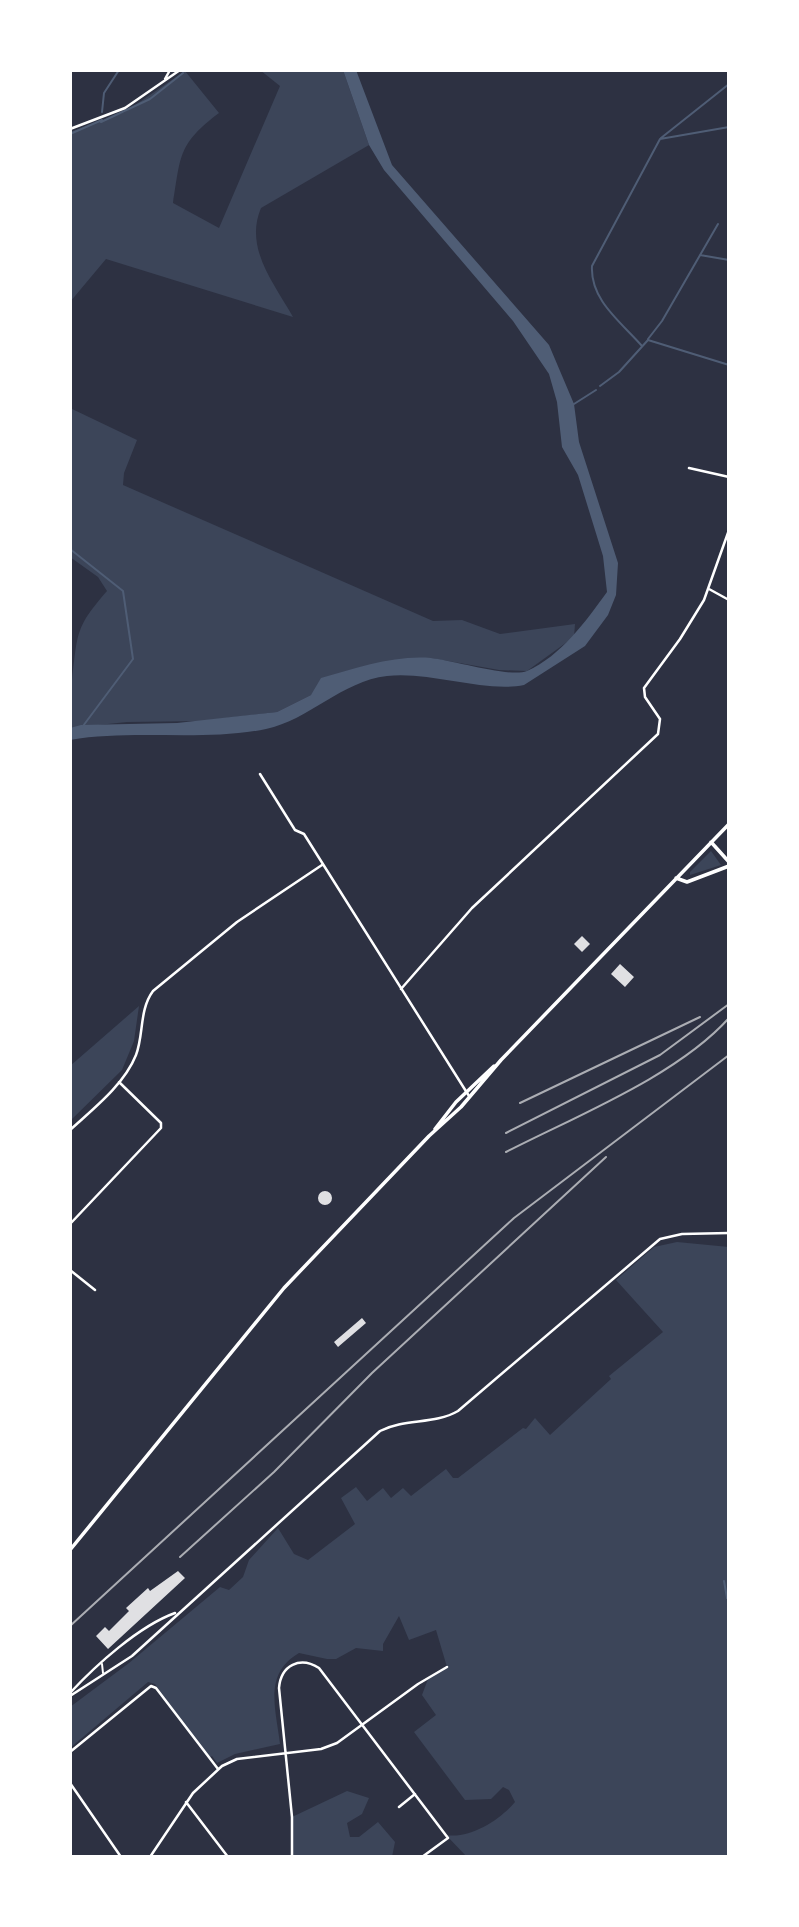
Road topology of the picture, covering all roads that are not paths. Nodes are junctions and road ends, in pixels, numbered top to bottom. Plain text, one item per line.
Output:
1 (170, 70) edge
2 (180, 70) edge
3 (166, 79) junction
4 (70, 129) edge
5 (689, 468) dead end
6 (729, 477) edge
7 (729, 530) edge
8 (709, 589) junction
9 (729, 600) edge
10 (260, 774) dead end
11 (729, 824) edge
12 (711, 842) junction
13 (729, 864) edge
14 (323, 865) junction
15 (676, 878) junction
16 (401, 989) junction
17 (499, 1063) junction
18 (119, 1082) junction
19 (468, 1090) junction
20 (468, 1100) junction
21 (70, 1130) edge
22 (429, 1136) junction
23 (70, 1224) edge
24 (729, 1233) edge
25 (70, 1270) edge
26 (95, 1290) dead end
27 (70, 1550) edge
28 (178, 1612) junction
29 (97, 1664) junction
30 (447, 1667) dead end
31 (103, 1673) junction
32 (70, 1694) edge
33 (363, 1725) junction
34 (70, 1752) edge
35 (286, 1755) junction
36 (218, 1769) junction
37 (70, 1783) edge
38 (415, 1794) junction
39 (186, 1802) junction
40 (399, 1807) dead end
41 (121, 1857) edge
42 (150, 1857) edge
43 (228, 1857) edge
44 (292, 1857) edge
45 (422, 1857) edge

1 - 3 street
2 - 3 street
3 - 4 street
5 - 6 street
7 - 8 street
8 - 9 street
8 - 16 street
10 - 14 street
11 - 12 street
12 - 13 street
12 - 15 street
13 - 15 street
14 - 16 street
14 - 18 street
15 - 17 street
16 - 19 street
17 - 19 street
17 - 20 street
18 - 21 street
18 - 23 street
19 - 20 street
19 - 22 street
20 - 22 street
22 - 27 street
24 - 28 street
25 - 26 street
28 - 29 street
28 - 31 street
29 - 31 lane
29 - 32 street
30 - 33 street
31 - 32 street
33 - 35 street
33 - 35 street
33 - 38 street
34 - 36 street
35 - 36 street
35 - 44 street
36 - 39 street
37 - 41 street
38 - 40 street
38 - 45 street
39 - 42 street
39 - 43 street

